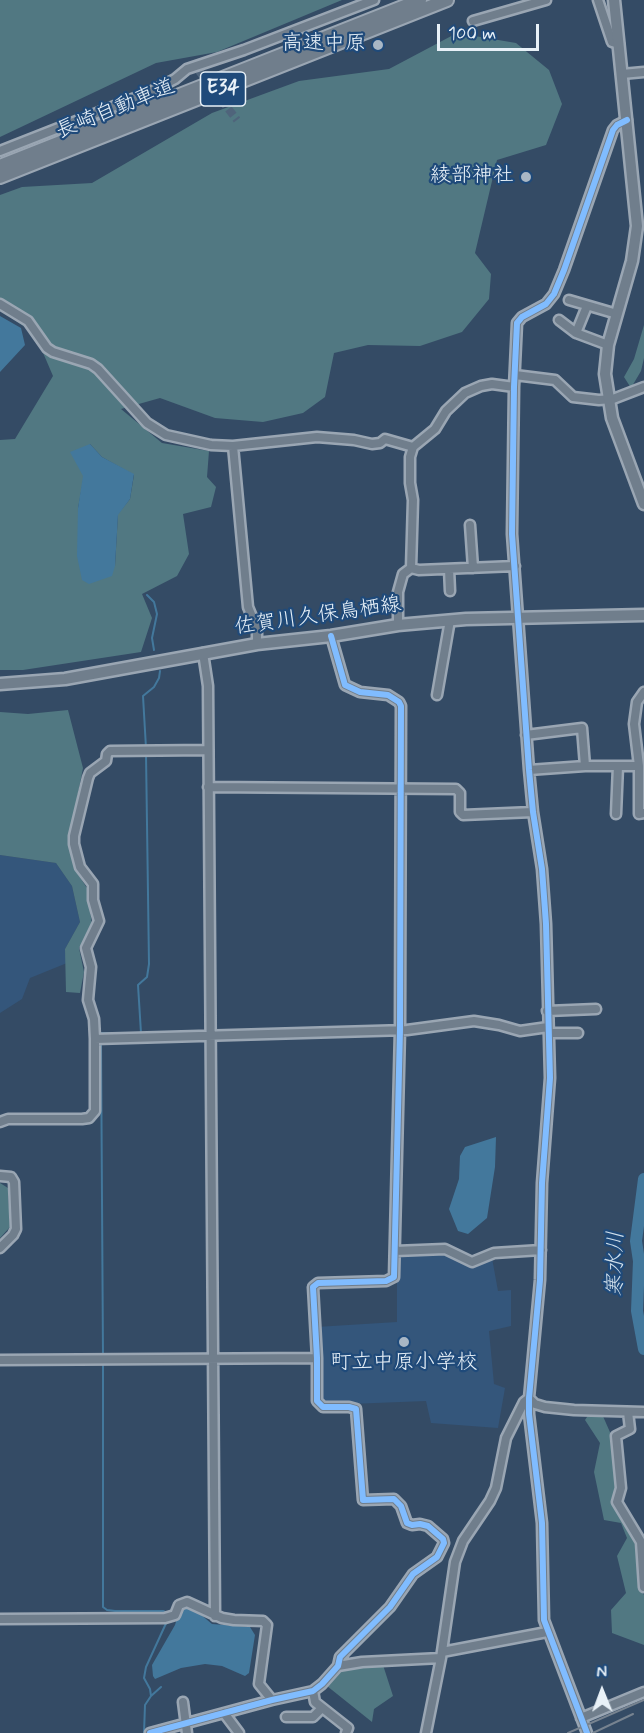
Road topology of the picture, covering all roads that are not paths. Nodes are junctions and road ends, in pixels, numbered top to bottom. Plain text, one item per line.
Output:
1 (374, 0) edge
2 (420, 0) edge
3 (447, 0) edge
4 (546, 0) edge
5 (598, 0) edge
6 (614, 0) edge
7 (473, 21) dead end
8 (619, 44) junction
9 (644, 72) edge
10 (622, 74) junction
11 (627, 120) junction
12 (0, 151) edge
13 (0, 166) edge
14 (0, 177) edge
15 (569, 300) dead end
16 (0, 304) edge
17 (587, 306) junction
18 (617, 314) junction
19 (559, 320) dead end
20 (576, 333) junction
21 (608, 345) junction
22 (515, 375) junction
23 (514, 387) junction
24 (644, 387) edge
25 (608, 400) junction
26 (233, 446) junction
27 (413, 447) junction
28 (644, 504) edge
29 (470, 525) dead end
30 (515, 566) junction
31 (411, 568) junction
32 (449, 568) junction
33 (473, 568) junction
34 (450, 591) dead end
35 (644, 615) edge
36 (519, 618) junction
37 (450, 620) junction
38 (398, 625) junction
39 (331, 636) junction
40 (257, 644) junction
41 (203, 654) junction
42 (0, 684) edge
43 (644, 692) edge
44 (437, 695) dead end
45 (526, 735) junction
46 (208, 750) junction
47 (585, 766) junction
48 (618, 766) junction
49 (639, 766) junction
50 (529, 770) junction
51 (208, 788) junction
52 (401, 789) junction
53 (533, 812) junction
54 (644, 813) edge
55 (616, 814) dead end
56 (596, 1009) dead end
57 (547, 1011) junction
58 (400, 1030) junction
59 (548, 1030) junction
60 (578, 1033) dead end
61 (210, 1037) junction
62 (100, 1039) junction
63 (0, 1122) edge
64 (0, 1176) edge
65 (0, 1248) edge
66 (541, 1250) junction
67 (395, 1251) junction
68 (316, 1358) junction
69 (0, 1360) edge
70 (214, 1360) junction
71 (528, 1398) junction
72 (628, 1412) junction
73 (644, 1412) edge
74 (644, 1587) edge
75 (215, 1616) junction
76 (0, 1619) edge
77 (547, 1632) junction
78 (441, 1655) junction
79 (338, 1666) junction
80 (313, 1691) junction
81 (644, 1692) edge
82 (272, 1700) junction
83 (183, 1702) dead end
84 (322, 1708) junction
85 (224, 1713) junction
86 (286, 1718) dead end
87 (580, 1718) junction
88 (186, 1728) edge
89 (150, 1733) edge
90 (239, 1733) edge
91 (346, 1733) edge
92 (426, 1733) edge
93 (587, 1733) edge

1 - 12 street
2 - 13 highway, 長崎自動車道 / E34
3 - 14 highway, 長崎自動車道 / E34
4 - 7 street
5 - 8 street
6 - 8 main road
8 - 10 main road
9 - 10 street
10 - 11 main road
11 - 18 main road
11 - 22 street
15 - 17 street
16 - 26 street
17 - 18 street
17 - 20 street
18 - 21 main road
19 - 20 street
20 - 21 street
21 - 25 main road
22 - 23 street
22 - 25 street
23 - 27 street
23 - 30 street
24 - 25 street
25 - 28 main road
26 - 27 street
26 - 40 street
27 - 31 street
29 - 33 street
30 - 33 street
30 - 36 street
31 - 32 street
31 - 38 street
32 - 33 street
32 - 34 street
35 - 36 main road, 佐賀川久保鳥栖線
36 - 37 main road, 佐賀川久保鳥栖線
36 - 45 street
37 - 38 main road, 佐賀川久保鳥栖線
37 - 44 street
38 - 39 main road, 佐賀川久保鳥栖線
39 - 40 main road, 佐賀川久保鳥栖線
39 - 52 street
40 - 41 main road, 佐賀川久保鳥栖線
41 - 42 main road, 佐賀川久保鳥栖線
41 - 46 street
43 - 49 street
45 - 47 street
45 - 50 street
46 - 51 street
46 - 62 street
47 - 48 street
47 - 50 street
48 - 49 street
48 - 55 street
49 - 54 street
50 - 53 street
51 - 52 street
51 - 61 street
52 - 53 street
52 - 58 street
53 - 57 street
56 - 57 street
57 - 59 street
58 - 59 street
58 - 61 street
58 - 67 street
59 - 60 street
59 - 66 street
61 - 62 street
61 - 70 street
62 - 63 street
64 - 65 street
66 - 67 street
66 - 71 street
67 - 68 street
68 - 70 street
68 - 79 street
69 - 70 street
70 - 75 street
71 - 72 street
71 - 77 street
71 - 78 street
72 - 73 street
72 - 74 street
75 - 76 street
75 - 82 street
77 - 78 street
77 - 87 street
78 - 79 street
78 - 92 street
79 - 80 street
80 - 82 street
80 - 84 street
81 - 87 street
82 - 85 street
83 - 88 street
84 - 86 street
84 - 91 street
85 - 88 street
85 - 90 street
87 - 93 street
88 - 89 street

